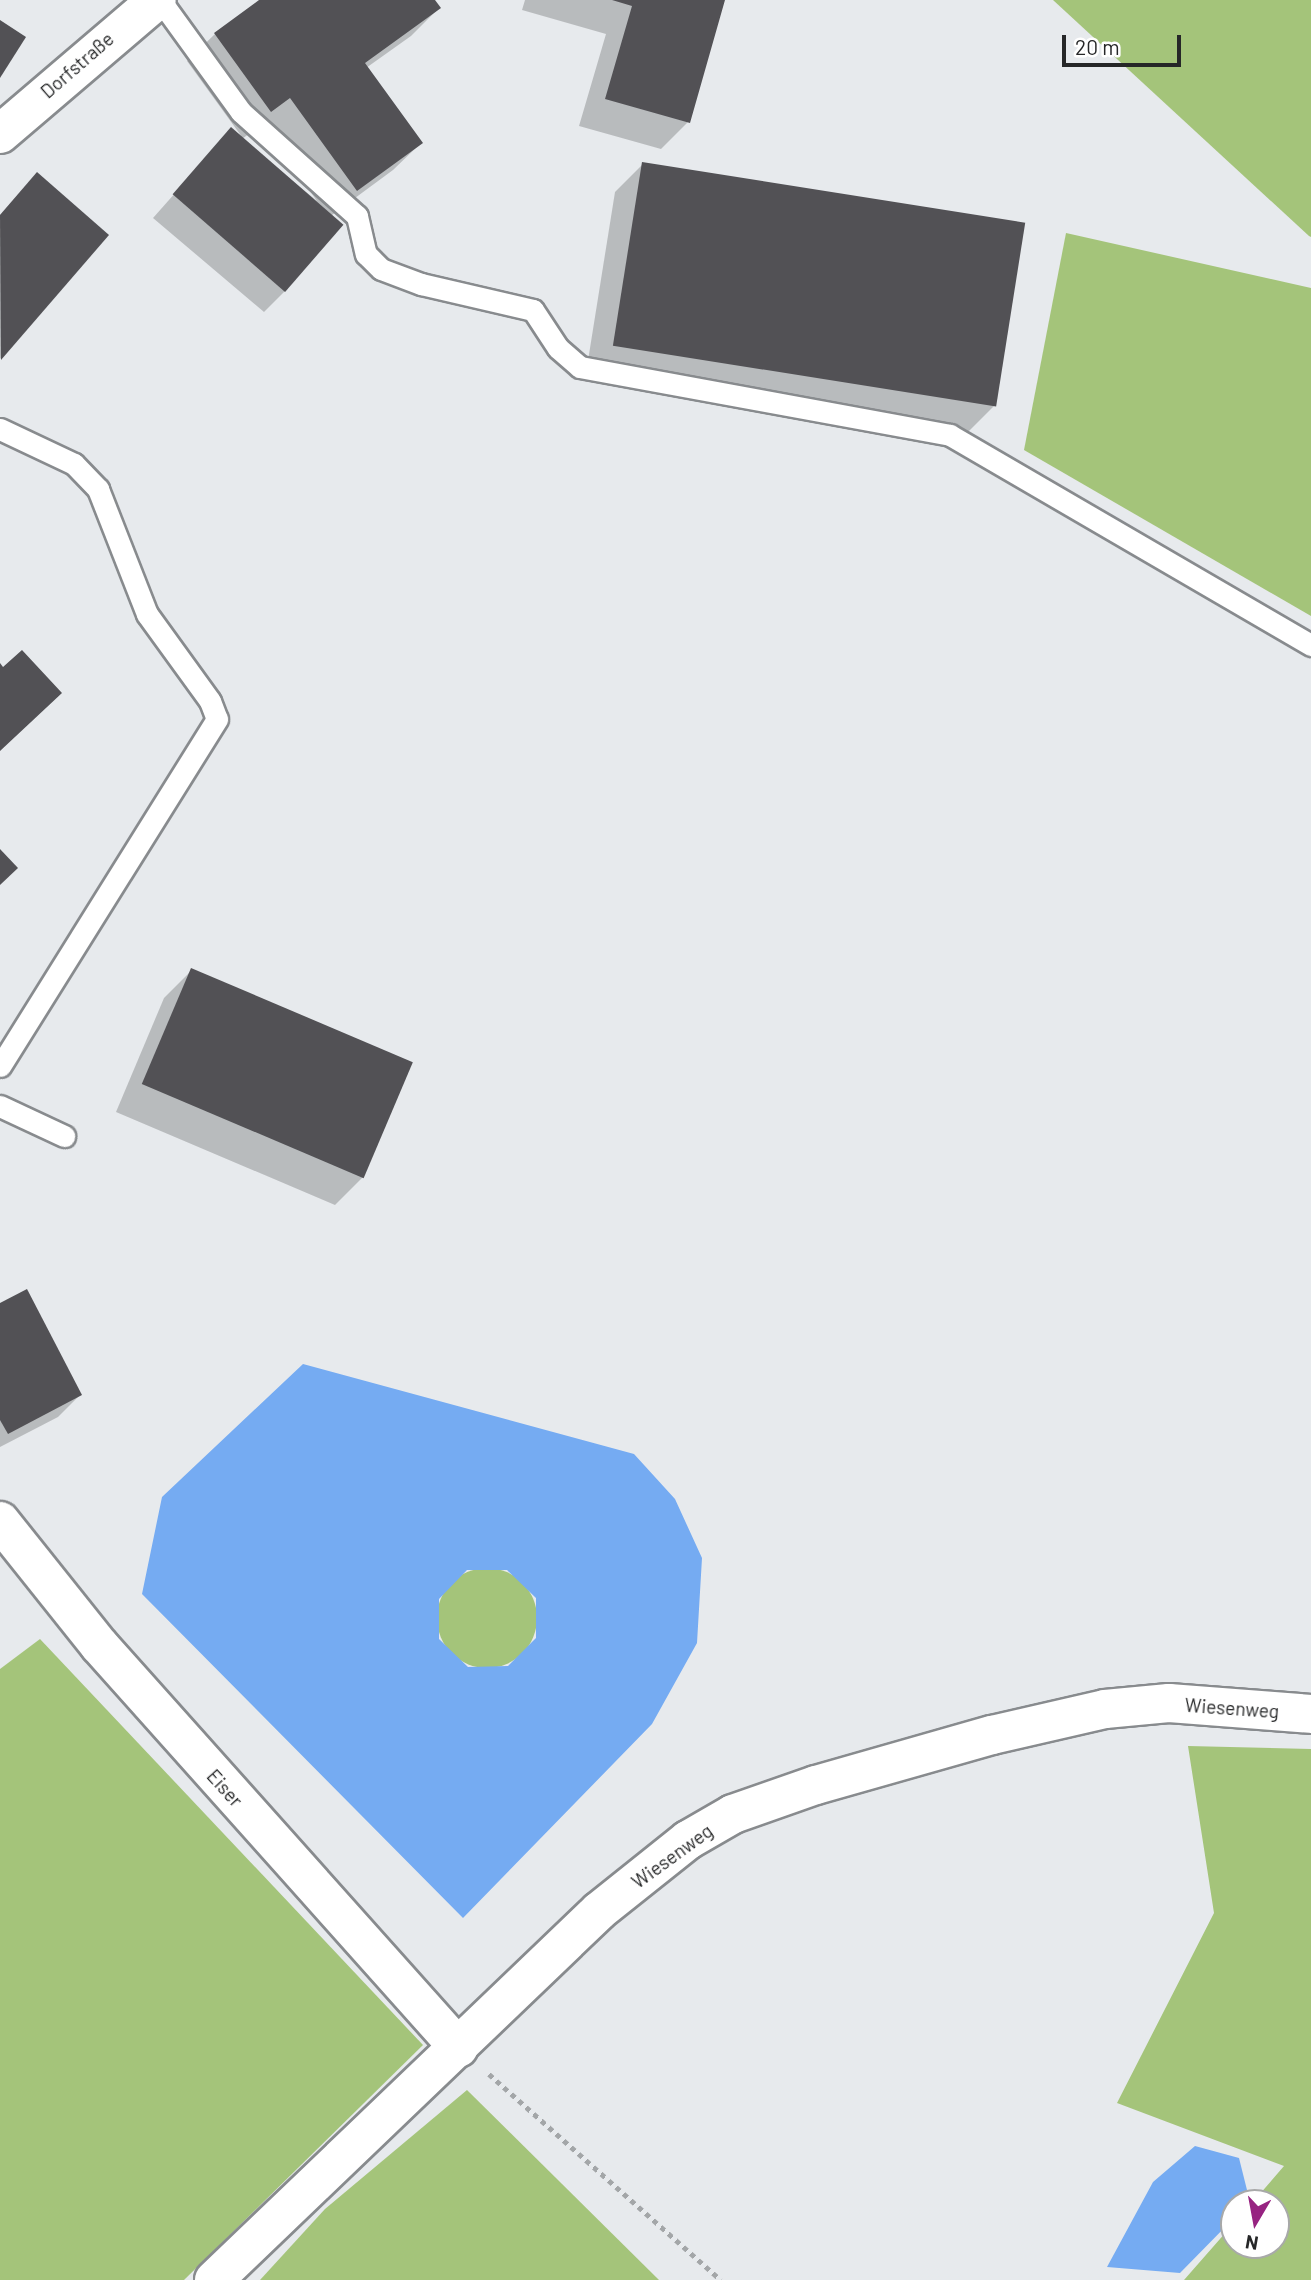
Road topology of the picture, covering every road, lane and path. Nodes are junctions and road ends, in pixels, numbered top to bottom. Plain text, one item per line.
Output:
1 (159, 0) edge
2 (0, 134) edge
3 (0, 429) edge
4 (1311, 645) edge
5 (0, 1066) edge
6 (0, 1106) edge
7 (64, 1136) dead end
8 (0, 1521) edge
9 (1311, 1714) edge
10 (459, 2048) junction
11 (214, 2280) edge
12 (721, 2280) edge

1 - 2 street, Dorfstraße
1 - 4 lane
3 - 5 lane
6 - 7 lane
8 - 10 street, Eiser
9 - 10 street, Wiesenweg
10 - 11 street, Wiesenweg
10 - 12 path

